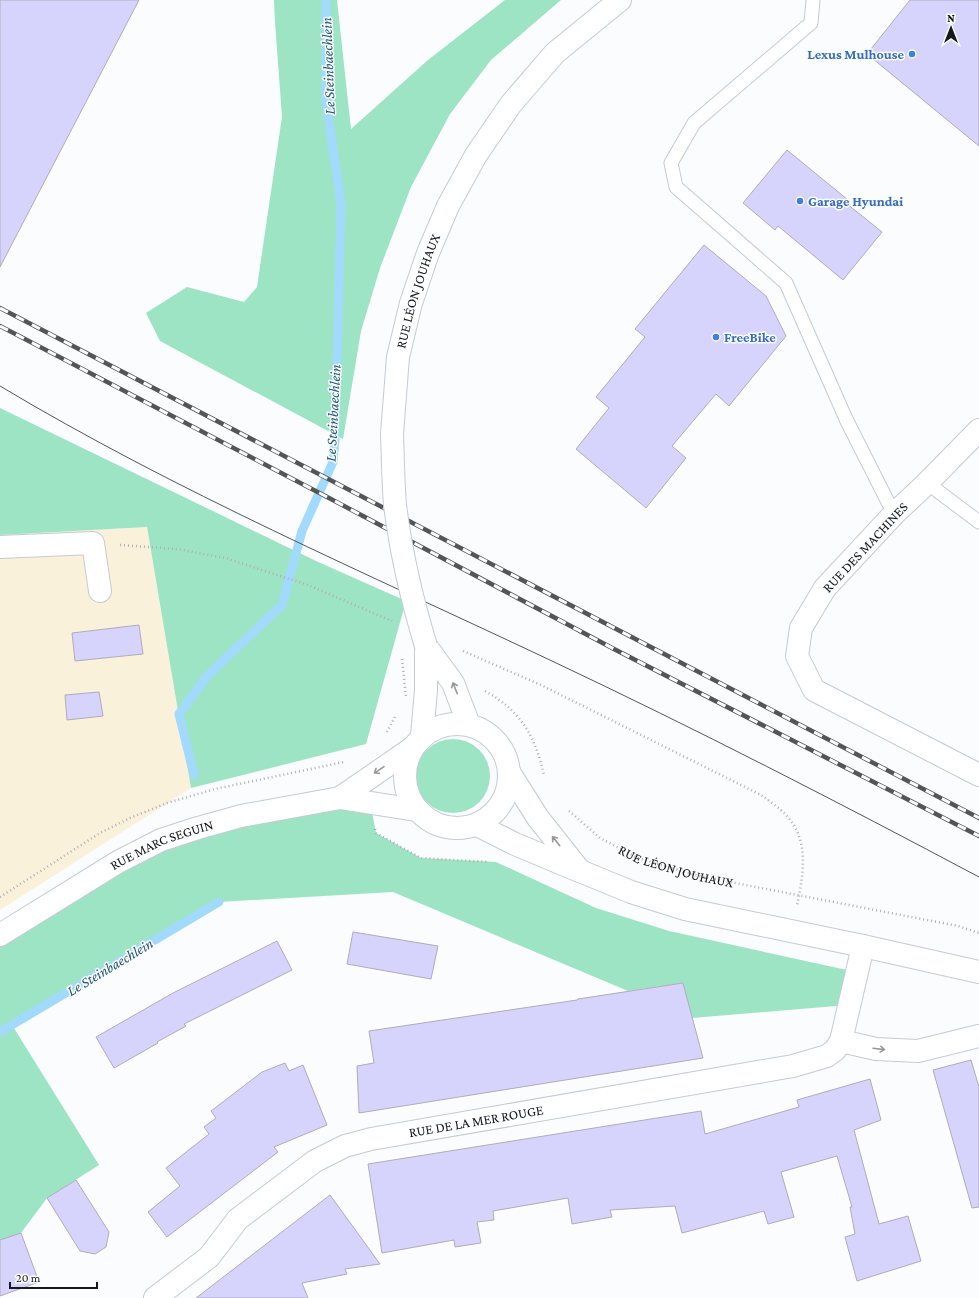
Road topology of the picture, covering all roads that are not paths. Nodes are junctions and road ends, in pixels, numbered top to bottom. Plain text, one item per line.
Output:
1 (620, 0) edge
2 (813, 0) edge
3 (979, 430) edge
4 (927, 483) junction
5 (894, 514) junction
6 (979, 522) edge
7 (0, 547) edge
8 (100, 591) dead end
9 (426, 646) junction
10 (469, 725) junction
11 (417, 742) junction
12 (509, 772) junction
13 (979, 775) edge
14 (340, 798) junction
15 (416, 810) junction
16 (477, 825) junction
17 (580, 871) junction
18 (0, 935) edge
19 (862, 946) junction
20 (979, 972) edge
21 (979, 1036) edge
22 (841, 1041) junction
23 (155, 1298) edge

1 - 9 street, RUE LÉON JOUHAUX, bridge
2 - 5 lane
3 - 4 street, RUE DES MACHINES
4 - 5 street, RUE DES MACHINES
4 - 6 lane
5 - 13 street, RUE DES MACHINES
7 - 8 street
10 -> 9 street, RUE LÉON JOUHAUX
9 - 11 street, RUE LÉON JOUHAUX
10 - 11 street
10 - 12 street
11 -> 14 street, RUE MARC SEGUIN
11 - 15 street
12 - 16 street
17 -> 12 street
14 - 15 street, RUE MARC SEGUIN
14 - 18 street, RUE MARC SEGUIN
15 - 16 street
16 - 17 street
17 - 19 street
19 - 20 street
19 - 22 street, RUE DE LA MER ROUGE
22 -> 21 street
22 - 23 street, RUE DE LA MER ROUGE

